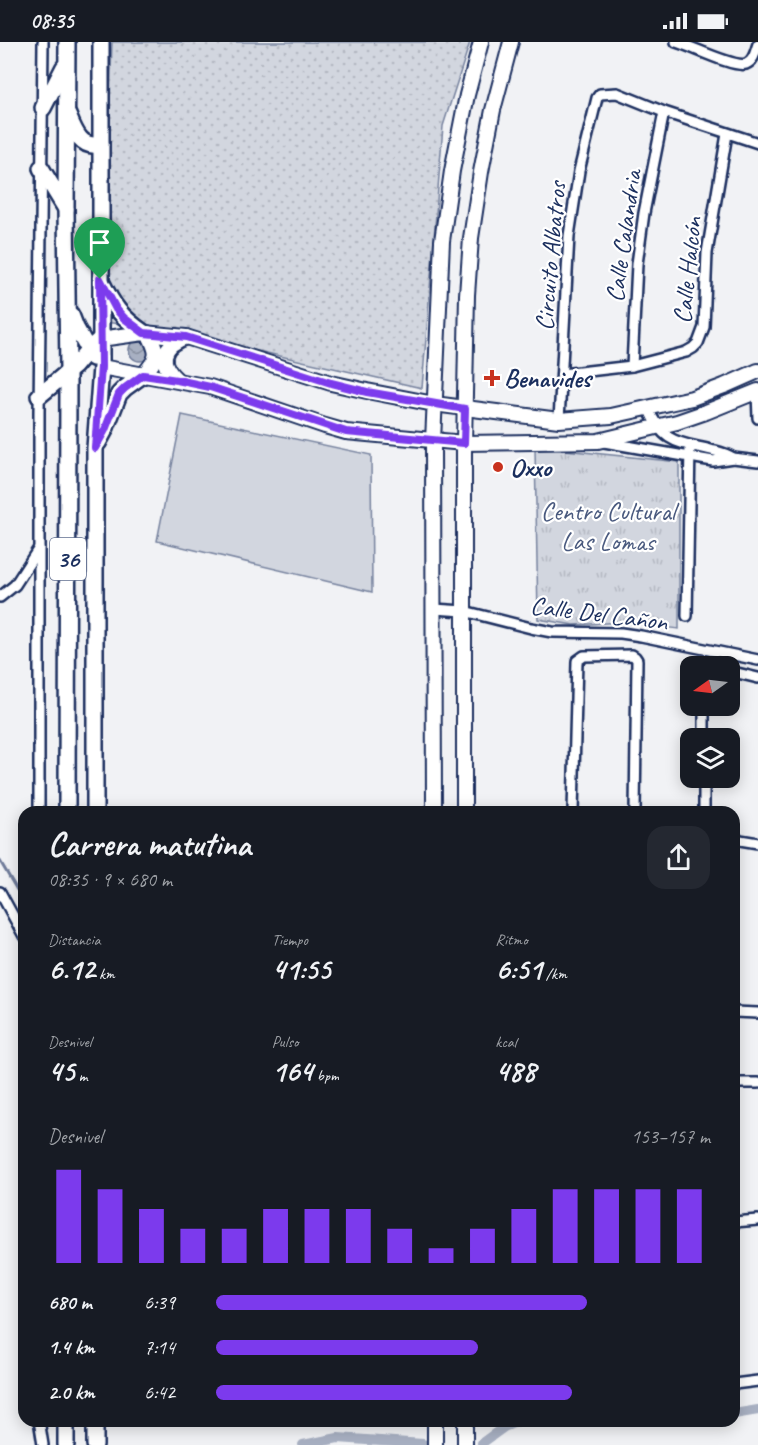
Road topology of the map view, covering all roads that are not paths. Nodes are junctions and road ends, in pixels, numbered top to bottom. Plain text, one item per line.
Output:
1 (43, 42) edge
2 (67, 42) edge
3 (101, 42) edge
4 (481, 42) edge
5 (511, 42) edge
6 (683, 43) edge
7 (758, 45) edge
8 (66, 64) junction
9 (43, 108) junction
10 (66, 110) junction
11 (664, 112) junction
12 (727, 134) junction
13 (758, 143) edge
14 (101, 144) junction
15 (41, 168) junction
16 (66, 209) junction
17 (100, 279) junction
18 (67, 307) junction
19 (146, 333) junction
20 (186, 337) junction
21 (100, 339) junction
22 (88, 350) junction
23 (632, 366) junction
24 (101, 367) junction
25 (758, 371) edge
26 (68, 372) junction
27 (562, 374) junction
28 (143, 375) junction
29 (177, 380) junction
30 (757, 391) edge
31 (39, 396) junction
32 (434, 404) junction
33 (648, 408) junction
34 (465, 409) junction
35 (758, 418) edge
36 (559, 420) junction
37 (658, 427) junction
38 (433, 441) junction
39 (598, 441) junction
40 (464, 443) junction
41 (690, 446) junction
42 (95, 448) junction
43 (689, 457) junction
44 (733, 458) junction
45 (758, 461) edge
46 (39, 548) junction
47 (0, 597) edge
48 (434, 609) junction
49 (464, 611) junction
50 (687, 616) dead end
51 (758, 660) edge
52 (740, 673) edge
53 (758, 678) edge
54 (704, 788) edge
55 (39, 806) edge
56 (67, 806) edge
57 (95, 806) edge
58 (434, 806) edge
59 (464, 806) edge
60 (573, 806) edge
61 (635, 806) edge
62 (704, 806) edge
63 (740, 840) edge
64 (758, 843) edge
65 (0, 892) edge
66 (18, 925) edge
67 (740, 1012) edge
68 (758, 1013) edge
69 (740, 1083) edge
70 (758, 1083) edge
71 (758, 1220) edge
72 (740, 1222) edge
73 (758, 1381) edge
74 (740, 1383) edge
75 (40, 1427) edge
76 (66, 1427) edge
77 (95, 1427) edge
78 (435, 1427) edge
79 (465, 1427) edge
80 (42, 1442) edge
81 (66, 1445) edge
82 (95, 1445) edge
83 (435, 1445) edge
84 (465, 1445) edge

1 - 9 street
2 - 8 main road, 36
3 - 14 main road, 36
4 - 32 main road
5 - 34 main road
6 - 7 street
8 - 9 main road
8 - 10 main road, 36
9 - 15 street
10 - 14 main road
10 - 16 main road, 36
11 - 12 street
11 - 23 street, Calle Calandria
11 - 27 street, Circuito Albatros
12 - 13 street
12 - 23 street, Calle Halcón
14 - 17 main road, 36
15 - 16 main road
15 - 31 street
16 - 18 main road, 36
17 - 19 main road
17 - 21 main road, 36
18 - 22 main road
18 - 26 main road, 36
19 - 20 main road
19 - 21 main road
19 - 28 main road
20 - 29 main road
20 - 32 main road
21 - 22 main road
21 - 24 main road, 36
22 - 24 main road
22 - 26 main road
23 - 27 street, Calle Halcón
24 - 28 main road
24 - 42 main road, 36
25 - 33 main road
26 - 31 main road
26 - 56 main road, 36
27 - 36 street, Circuito Albatros
28 - 29 main road
28 - 42 main road
29 - 38 main road
30 - 35 street
30 - 37 main road
31 - 46 street
32 - 34 main road
32 - 38 main road
33 - 36 main road
33 - 37 street
34 - 36 main road
34 - 40 main road
37 - 39 main road
37 - 41 street
38 - 40 main road
38 - 48 main road
39 - 40 main road
39 - 43 street
40 - 49 main road
41 - 43 street
41 - 44 street
42 - 57 main road, 36
43 - 44 street
43 - 50 street
44 - 45 street
46 - 47 street
46 - 55 street
48 - 49 street, Calle Del Cañon
48 - 58 main road
49 - 51 street, Calle Del Cañon
49 - 59 main road
52 - 53 street
54 - 62 street
60 - 61 street
63 - 64 street
65 - 66 street
67 - 68 street
69 - 70 street
71 - 72 street
73 - 74 street
75 - 80 street
76 - 81 main road
77 - 82 main road
78 - 83 main road
79 - 84 main road

